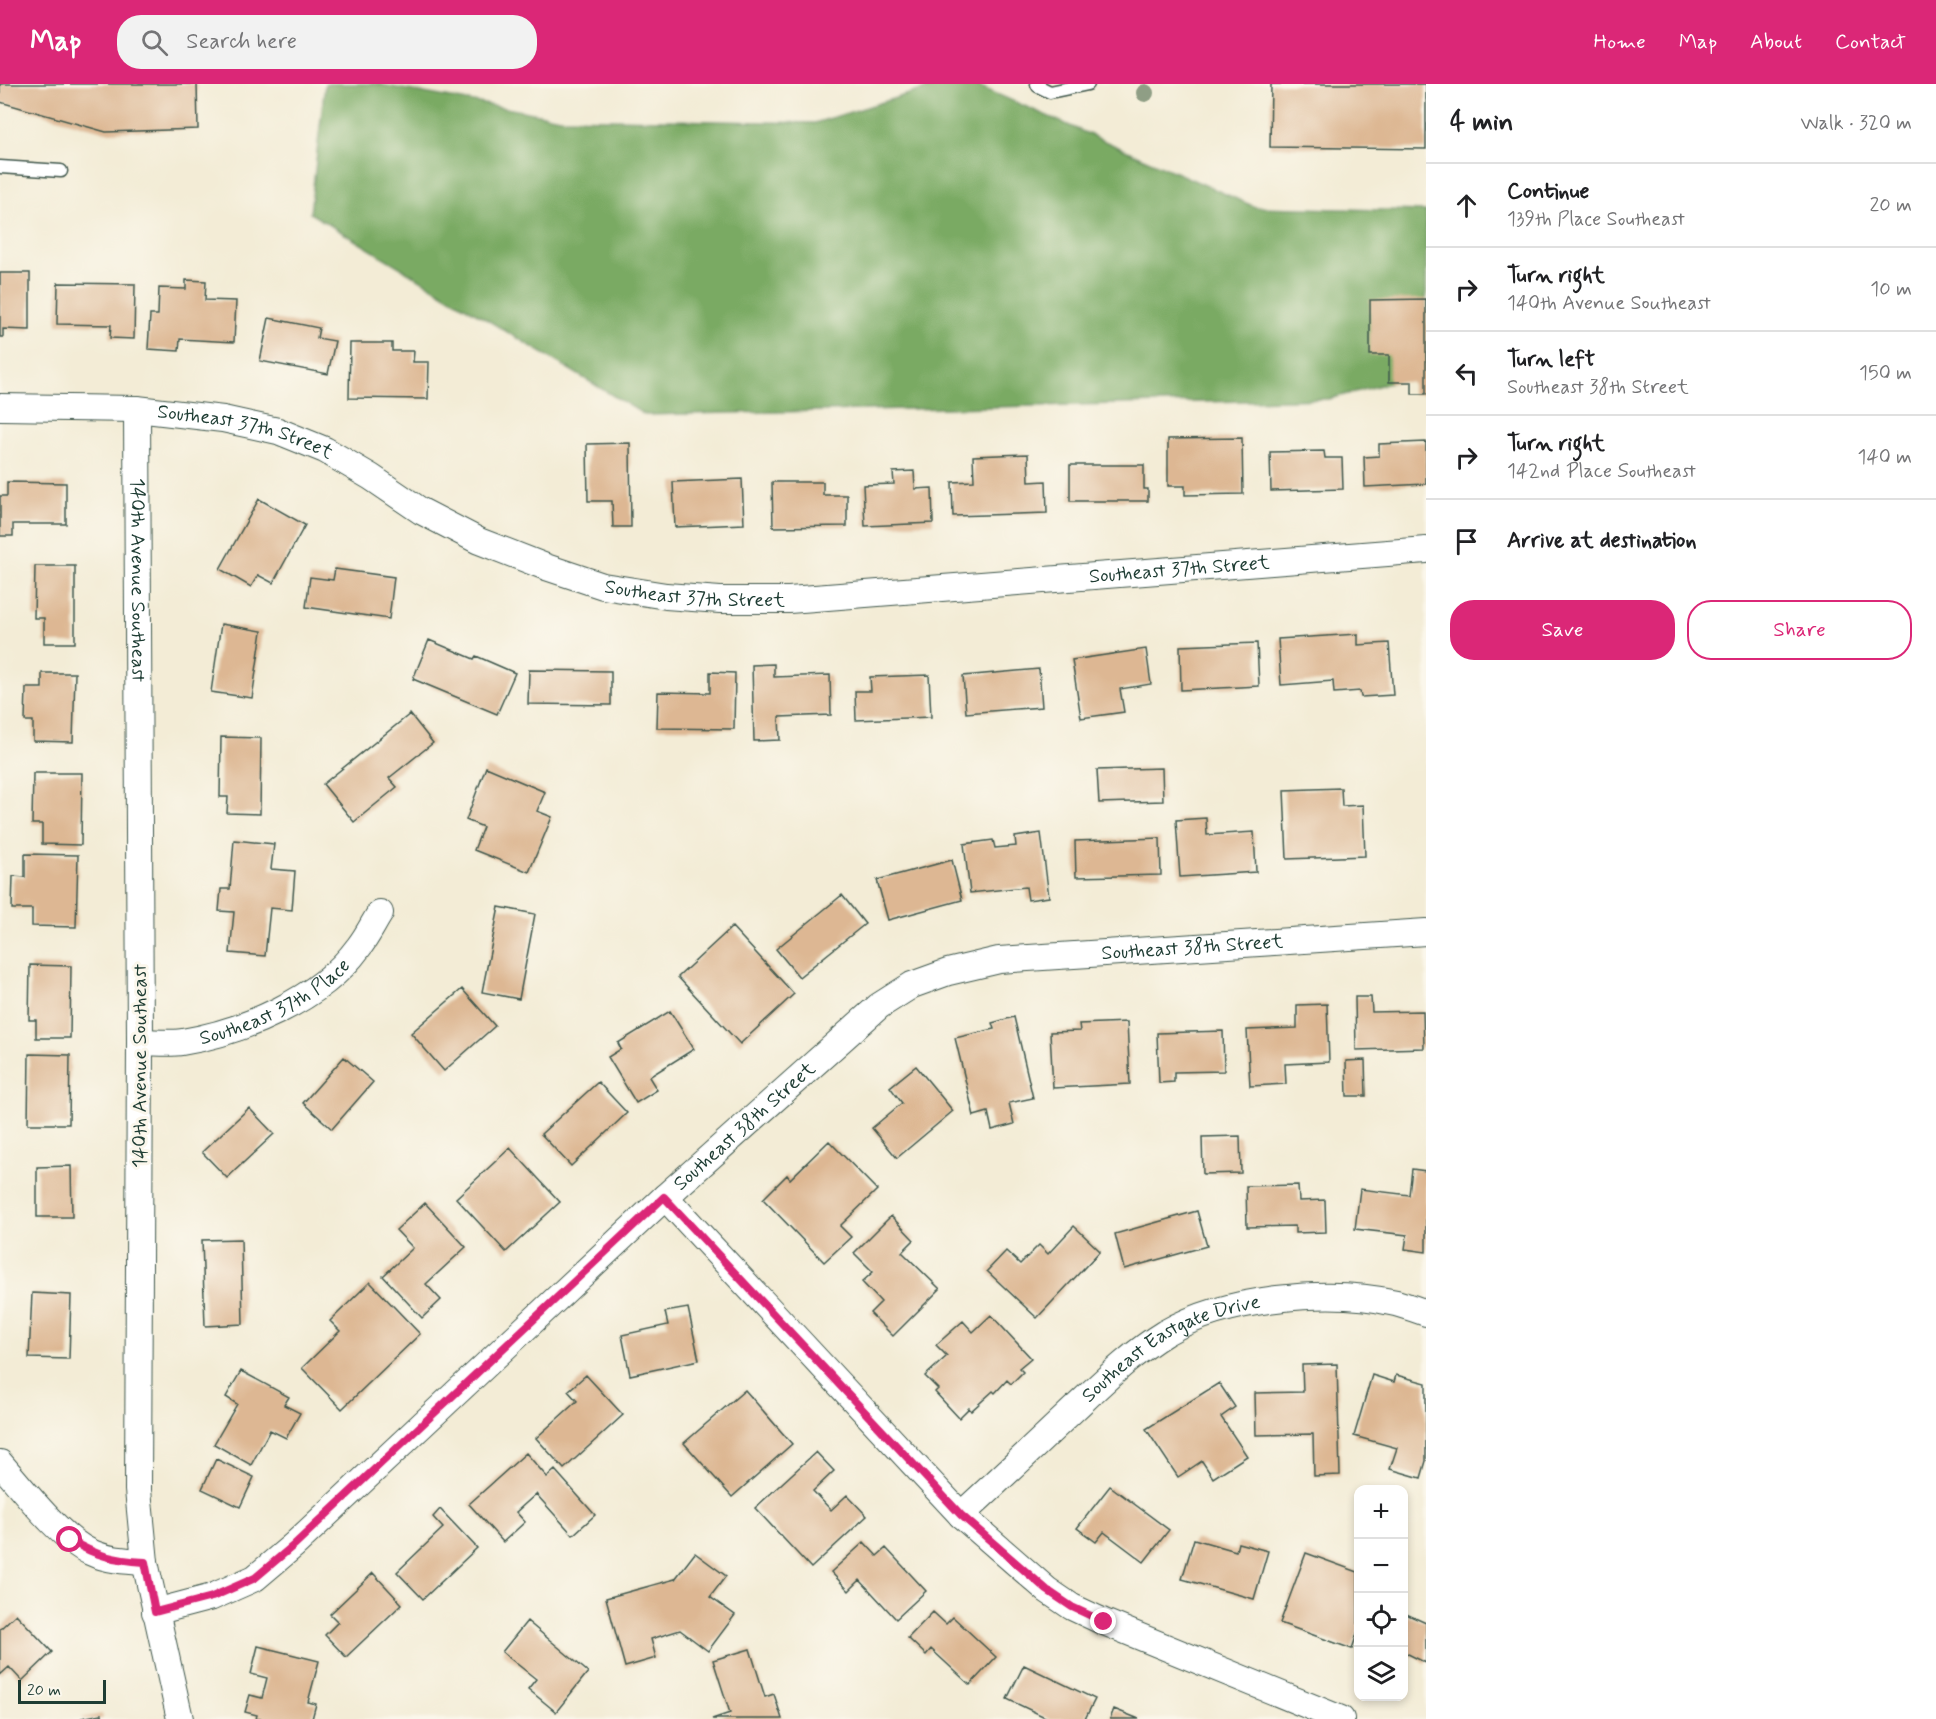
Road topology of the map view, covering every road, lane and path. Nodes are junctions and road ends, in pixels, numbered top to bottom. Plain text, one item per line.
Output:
1 (1038, 84) edge
2 (1088, 84) edge
3 (0, 167) edge
4 (61, 171) dead end
5 (0, 407) edge
6 (137, 409) junction
7 (1426, 550) edge
8 (380, 913) dead end
9 (1426, 932) edge
10 (140, 1042) junction
11 (664, 1197) junction
12 (1426, 1312) edge
13 (0, 1463) edge
14 (961, 1515) junction
15 (145, 1562) junction
16 (155, 1612) junction
17 (180, 1719) edge
18 (1341, 1719) edge

1 - 2 lane
3 - 4 lane
5 - 6 street, Southeast 37th Street
6 - 7 street, Southeast 37th Street
6 - 10 street, 140th Avenue Southeast
8 - 10 street, Southeast 37th Place
9 - 11 street, Southeast 38th Street
10 - 15 street, 140th Avenue Southeast
11 - 14 street
11 - 16 street, Southeast 38th Street
12 - 14 street, Southeast Eastgate Drive
13 - 15 street
14 - 18 street
15 - 16 street, 140th Avenue Southeast
16 - 17 street, 140th Avenue Southeast

